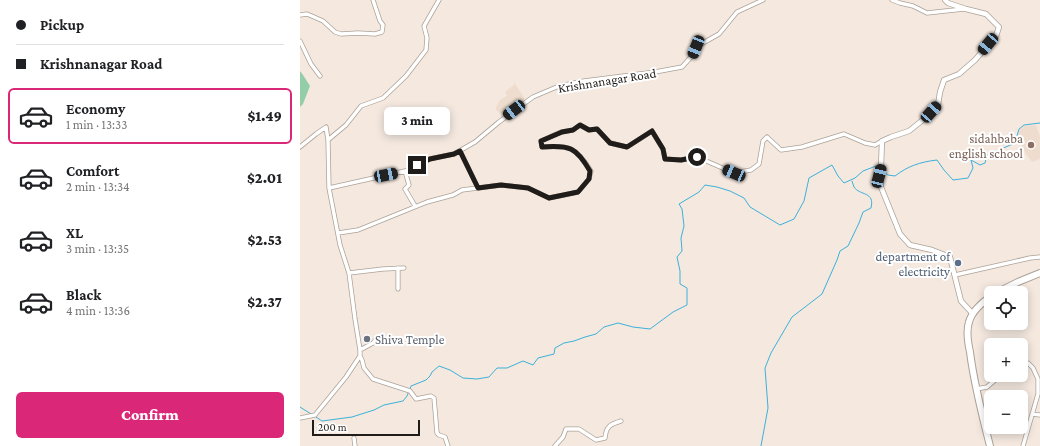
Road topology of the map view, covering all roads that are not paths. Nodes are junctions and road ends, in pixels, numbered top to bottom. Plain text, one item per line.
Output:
1 (373, 0) edge
2 (439, 0) edge
3 (763, 0) edge
4 (892, 0) edge
5 (945, 0) edge
6 (966, 9) junction
7 (300, 15) edge
8 (300, 41) edge
9 (320, 76) dead end
10 (328, 140) junction
11 (882, 141) junction
12 (300, 147) edge
13 (460, 151) junction
14 (405, 171) junction
15 (329, 188) junction
16 (478, 188) junction
17 (414, 206) junction
18 (338, 233) junction
19 (1040, 257) edge
20 (398, 268) junction
21 (404, 268) dead end
22 (349, 273) junction
23 (1040, 273) edge
24 (955, 275) junction
25 (1010, 286) edge
26 (398, 289) dead end
27 (984, 302) edge
28 (973, 314) junction
29 (377, 338) dead end
30 (360, 350) junction
31 (360, 356) junction
32 (1028, 363) edge
33 (993, 382) edge
34 (976, 389) junction
35 (1032, 414) junction
36 (1040, 415) edge
37 (300, 418) edge
38 (621, 421) dead end
39 (354, 438) dead end
40 (355, 446) edge
41 (448, 446) edge
42 (555, 446) edge
43 (990, 446) edge
44 (1023, 446) edge

1 - 7 street
2 - 10 street
3 - 13 street, Krishnanagar Road
4 - 6 street
5 - 6 street
6 - 11 street
8 - 9 street
10 - 12 street
10 - 15 street
11 - 16 street
11 - 24 street
13 - 14 street, Krishnanagar Road
13 - 16 street
14 - 15 street, Krishnanagar Road
14 - 17 street
15 - 18 street
16 - 17 street
17 - 18 street
18 - 22 street
19 - 24 street
20 - 21 street
20 - 22 street
20 - 26 street
22 - 30 street
23 - 25 highway
24 - 28 street
27 - 28 highway
28 - 34 highway
29 - 30 street
30 - 31 street
31 - 37 street
31 - 41 street
32 - 35 street
33 - 34 street
34 - 43 highway
35 - 36 street
35 - 44 street
38 - 42 street
39 - 40 street

